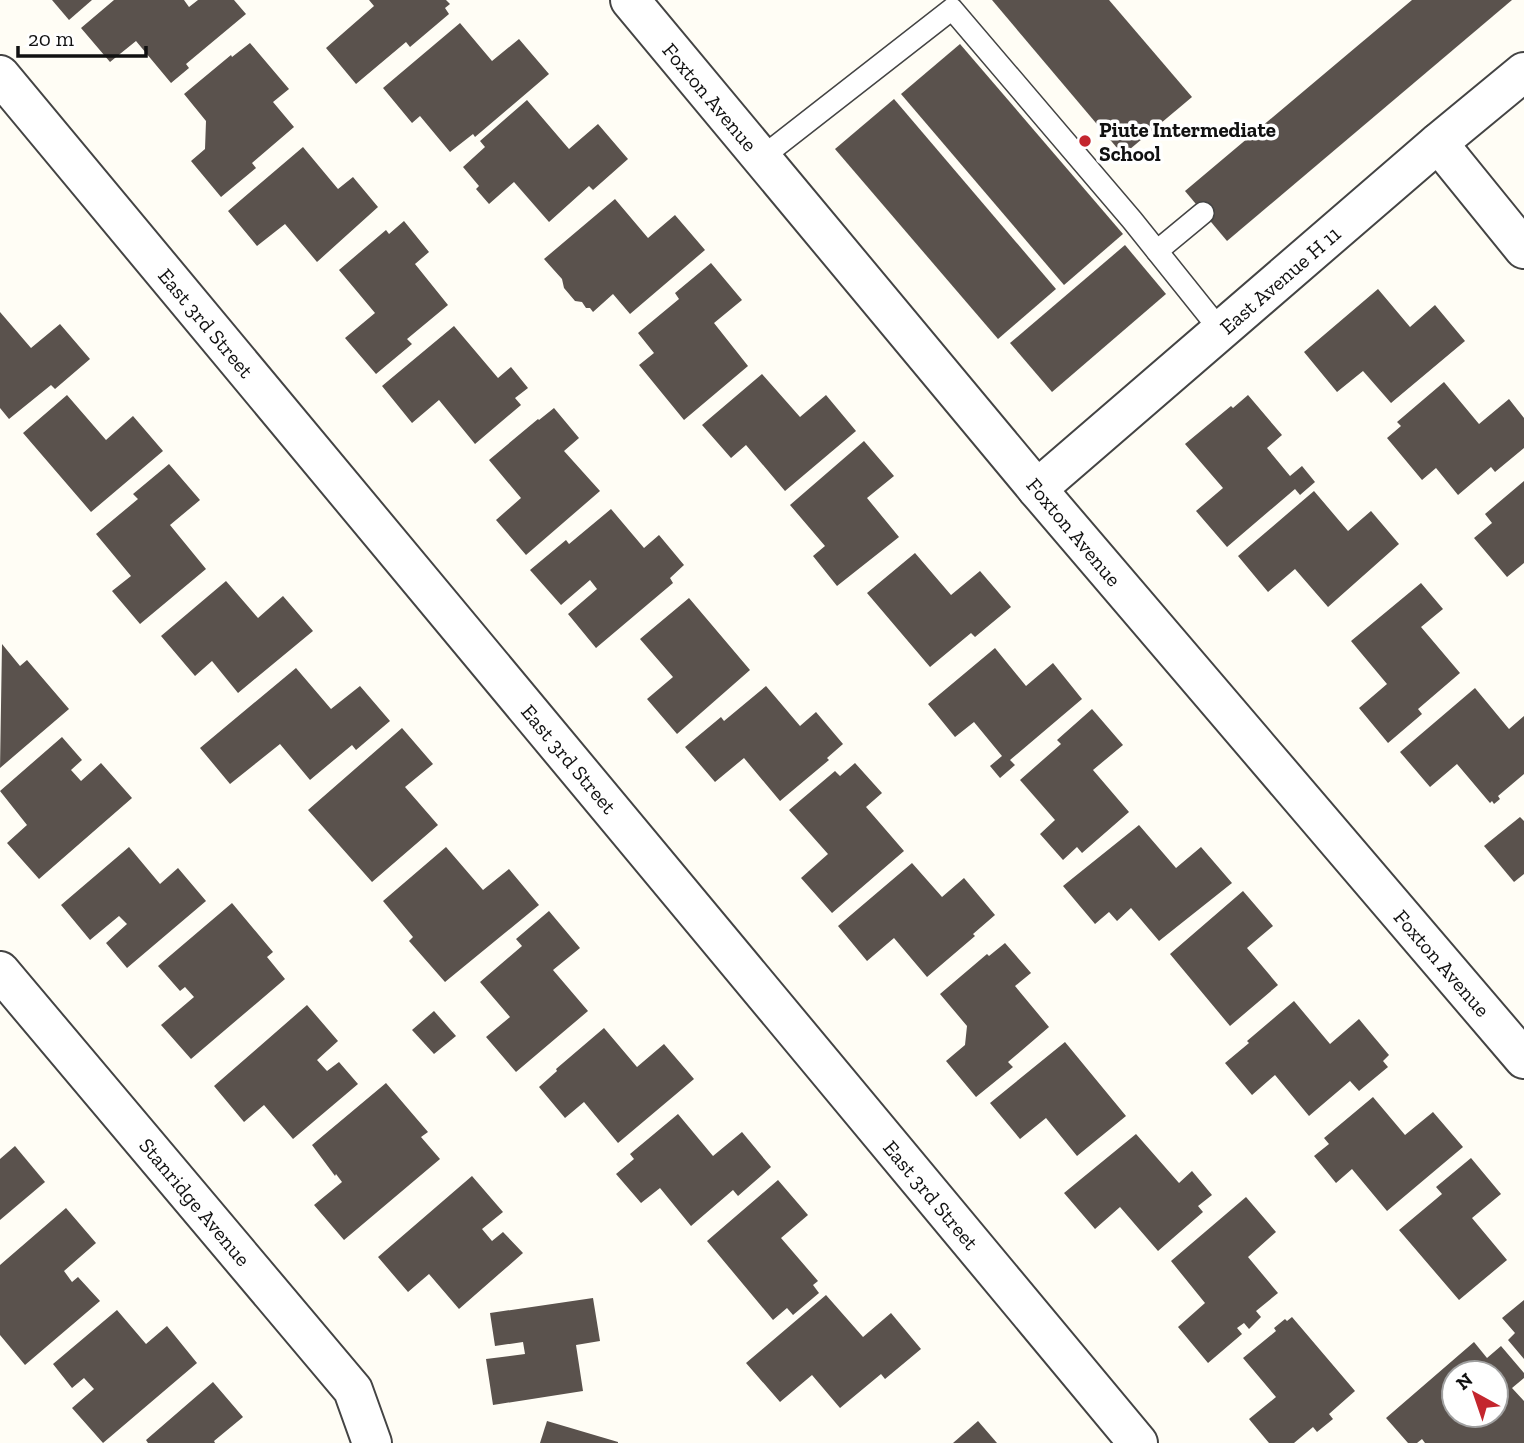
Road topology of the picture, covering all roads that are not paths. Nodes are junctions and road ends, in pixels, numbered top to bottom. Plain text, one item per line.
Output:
1 (630, 0) edge
2 (1524, 72) edge
3 (0, 75) edge
4 (1438, 144) junction
5 (761, 158) junction
6 (1203, 213) dead end
7 (1524, 249) edge
8 (1157, 251) junction
9 (1221, 331) junction
10 (1037, 489) junction
11 (0, 971) edge
12 (1524, 1059) edge
13 (372, 1443) edge
14 (1138, 1443) edge

1 - 5 street, Foxton Avenue
2 - 4 street, East Avenue H 11
3 - 14 street, East 3rd Street
4 - 7 street
4 - 9 street, East Avenue H 11
5 - 8 lane
5 - 10 street, Foxton Avenue
6 - 8 lane
8 - 9 lane
9 - 10 street, East Avenue H 11
10 - 12 street, Foxton Avenue
11 - 13 street, Stanridge Avenue

